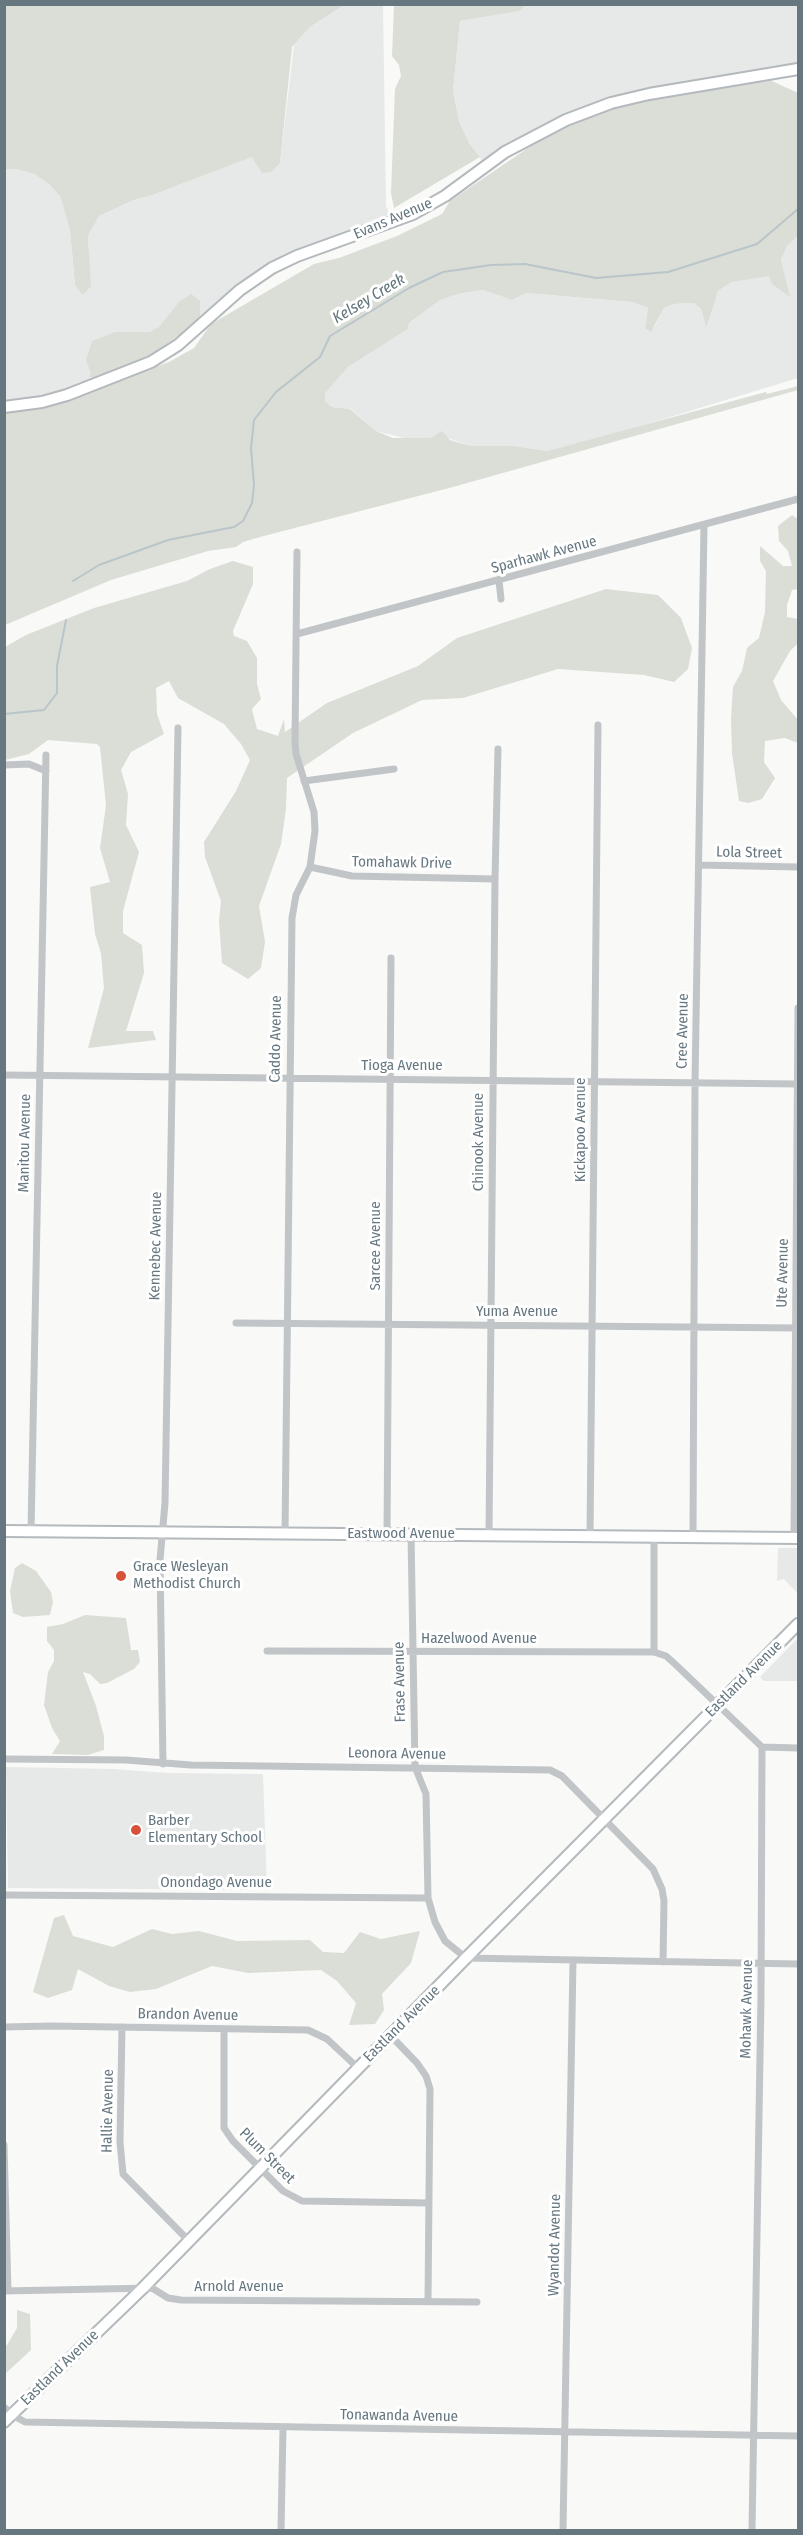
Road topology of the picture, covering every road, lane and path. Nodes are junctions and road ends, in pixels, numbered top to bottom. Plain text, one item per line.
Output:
1 (798, 69) edge
2 (4, 407) edge
3 (798, 500) edge
4 (704, 526) junction
5 (297, 552) dead end
6 (499, 581) junction
7 (501, 599) dead end
8 (297, 634) junction
9 (598, 725) dead end
10 (178, 728) dead end
11 (498, 749) dead end
12 (46, 755) dead end
13 (4, 765) edge
14 (394, 769) dead end
15 (46, 771) junction
16 (304, 781) junction
17 (699, 865) junction
18 (310, 867) junction
19 (798, 867) edge
20 (495, 879) junction
21 (392, 958) dead end
22 (798, 1008) edge
23 (4, 1075) edge
24 (39, 1075) junction
25 (172, 1077) junction
26 (289, 1079) junction
27 (390, 1080) junction
28 (493, 1081) junction
29 (594, 1082) junction
30 (695, 1082) junction
31 (798, 1084) edge
32 (236, 1323) dead end
33 (287, 1324) junction
34 (389, 1325) junction
35 (491, 1326) junction
36 (592, 1326) junction
37 (695, 1328) junction
38 (797, 1328) edge
39 (4, 1531) edge
40 (31, 1531) junction
41 (162, 1532) junction
42 (285, 1533) junction
43 (387, 1534) junction
44 (411, 1534) junction
45 (489, 1534) junction
46 (590, 1536) junction
47 (693, 1536) junction
48 (654, 1537) junction
49 (796, 1538) edge
50 (798, 1624) edge
51 (267, 1651) dead end
52 (654, 1652) junction
53 (413, 1653) junction
54 (719, 1705) junction
55 (762, 1748) junction
56 (798, 1748) edge
57 (4, 1759) edge
58 (163, 1764) junction
59 (415, 1767) junction
60 (604, 1819) junction
61 (4, 1895) edge
62 (428, 1898) junction
63 (466, 1958) junction
64 (573, 1961) junction
65 (663, 1962) junction
66 (761, 1964) junction
67 (798, 1964) edge
68 (4, 2027) edge
69 (122, 2027) junction
70 (224, 2030) junction
71 (391, 2036) junction
72 (358, 2068) junction
73 (4, 2145) edge
74 (259, 2169) junction
75 (429, 2203) junction
76 (188, 2240) junction
77 (142, 2289) junction
78 (6, 2291) edge
79 (428, 2301) junction
80 (477, 2302) dead end
81 (7, 2414) edge
82 (283, 2428) junction
83 (565, 2433) junction
84 (754, 2435) junction
85 (798, 2436) edge
86 (281, 2530) edge
87 (563, 2530) edge
88 (752, 2530) edge

1 - 2 street, Evans Avenue
3 - 4 street, Sparhawk Avenue
4 - 6 street, Sparhawk Avenue
4 - 17 street, Cree Avenue
5 - 8 street, Caddo Avenue
6 - 7 street
6 - 8 street, Sparhawk Avenue
8 - 16 street, Caddo Avenue
9 - 29 street, Kickapoo Avenue
10 - 25 street, Kennebec Avenue
11 - 20 street, Chinook Avenue
12 - 15 street, Manitou Avenue
13 - 15 street
14 - 16 street
15 - 24 street, Manitou Avenue
16 - 18 street, Caddo Avenue
17 - 19 street, Lola Street
17 - 30 street, Cree Avenue
18 - 20 street, Tomahawk Drive
18 - 26 street, Caddo Avenue
20 - 28 street, Chinook Avenue
21 - 27 street, Sarcee Avenue
22 - 31 street, Ute Avenue
23 - 24 street, Tioga Avenue
24 - 25 street, Tioga Avenue
24 - 40 street, Manitou Avenue
25 - 26 street, Tioga Avenue
25 - 41 street, Kennebec Avenue
26 - 27 street, Tioga Avenue
26 - 33 street, Caddo Avenue
27 - 28 street, Tioga Avenue
27 - 34 street, Sarcee Avenue
28 - 29 street, Tioga Avenue
28 - 35 street, Chinook Avenue
29 - 30 street, Tioga Avenue
29 - 36 street, Kickapoo Avenue
30 - 31 street, Tioga Avenue
30 - 37 street, Cree Avenue
31 - 38 street, Ute Avenue
32 - 33 street, Yuma Avenue
33 - 34 street, Yuma Avenue
33 - 42 street, Caddo Avenue
34 - 35 street, Yuma Avenue
34 - 43 street, Sarcee Avenue
35 - 36 street, Yuma Avenue
35 - 45 street, Chinook Avenue
36 - 37 street, Yuma Avenue
36 - 46 street, Kickapoo Avenue
37 - 38 street, Yuma Avenue
37 - 47 street, Cree Avenue
38 - 49 street, Ute Avenue
39 - 40 street, Eastwood Avenue
40 - 41 street, Eastwood Avenue
41 - 42 street, Eastwood Avenue
41 - 58 street, Kennebec Avenue
42 - 43 street, Eastwood Avenue
43 - 44 street, Eastwood Avenue
44 - 45 street, Eastwood Avenue
44 - 53 street, Frase Avenue
45 - 46 street, Eastwood Avenue
46 - 48 street, Eastwood Avenue
47 - 48 street, Eastwood Avenue
47 - 49 street, Eastwood Avenue
48 - 52 street
50 - 54 street, Eastland Avenue
51 - 53 street, Hazelwood Avenue
52 - 53 street, Hazelwood Avenue
52 - 54 street
53 - 59 street, Frase Avenue
54 - 55 street
54 - 60 street, Eastland Avenue
55 - 56 street
55 - 66 street, Mohawk Avenue
57 - 58 street, Leonora Avenue
58 - 59 street, Leonora Avenue
59 - 60 street, Leonora Avenue
59 - 62 street, Frase Avenue
60 - 63 street, Eastland Avenue
60 - 65 street, Leonora Avenue
61 - 62 street, Onondago Avenue
62 - 63 street, Frase Avenue
63 - 64 street
63 - 71 street, Eastland Avenue
64 - 65 street
64 - 83 street, Wyandot Avenue
65 - 66 street
66 - 67 street
66 - 84 street, Mohawk Avenue
68 - 69 street, Brandon Avenue
69 - 70 street, Brandon Avenue
69 - 76 street, Hallie Avenue
70 - 72 street, Brandon Avenue
70 - 74 street, Plum Street
71 - 72 street, Eastland Avenue
71 - 75 street
72 - 74 street, Eastland Avenue
73 - 78 street
74 - 75 street, Plum Street
74 - 76 street, Eastland Avenue
75 - 79 street
76 - 77 street, Eastland Avenue
77 - 78 street, Arnold Avenue
77 - 79 street, Arnold Avenue
77 - 81 street, Eastland Avenue
79 - 80 street, Arnold Avenue
81 - 82 street, Tonawanda Avenue
82 - 83 street, Tonawanda Avenue
82 - 86 street
83 - 84 street, Tonawanda Avenue
83 - 87 street, Wyandot Avenue
84 - 85 street, Tonawanda Avenue
84 - 88 street, Mohawk Avenue

